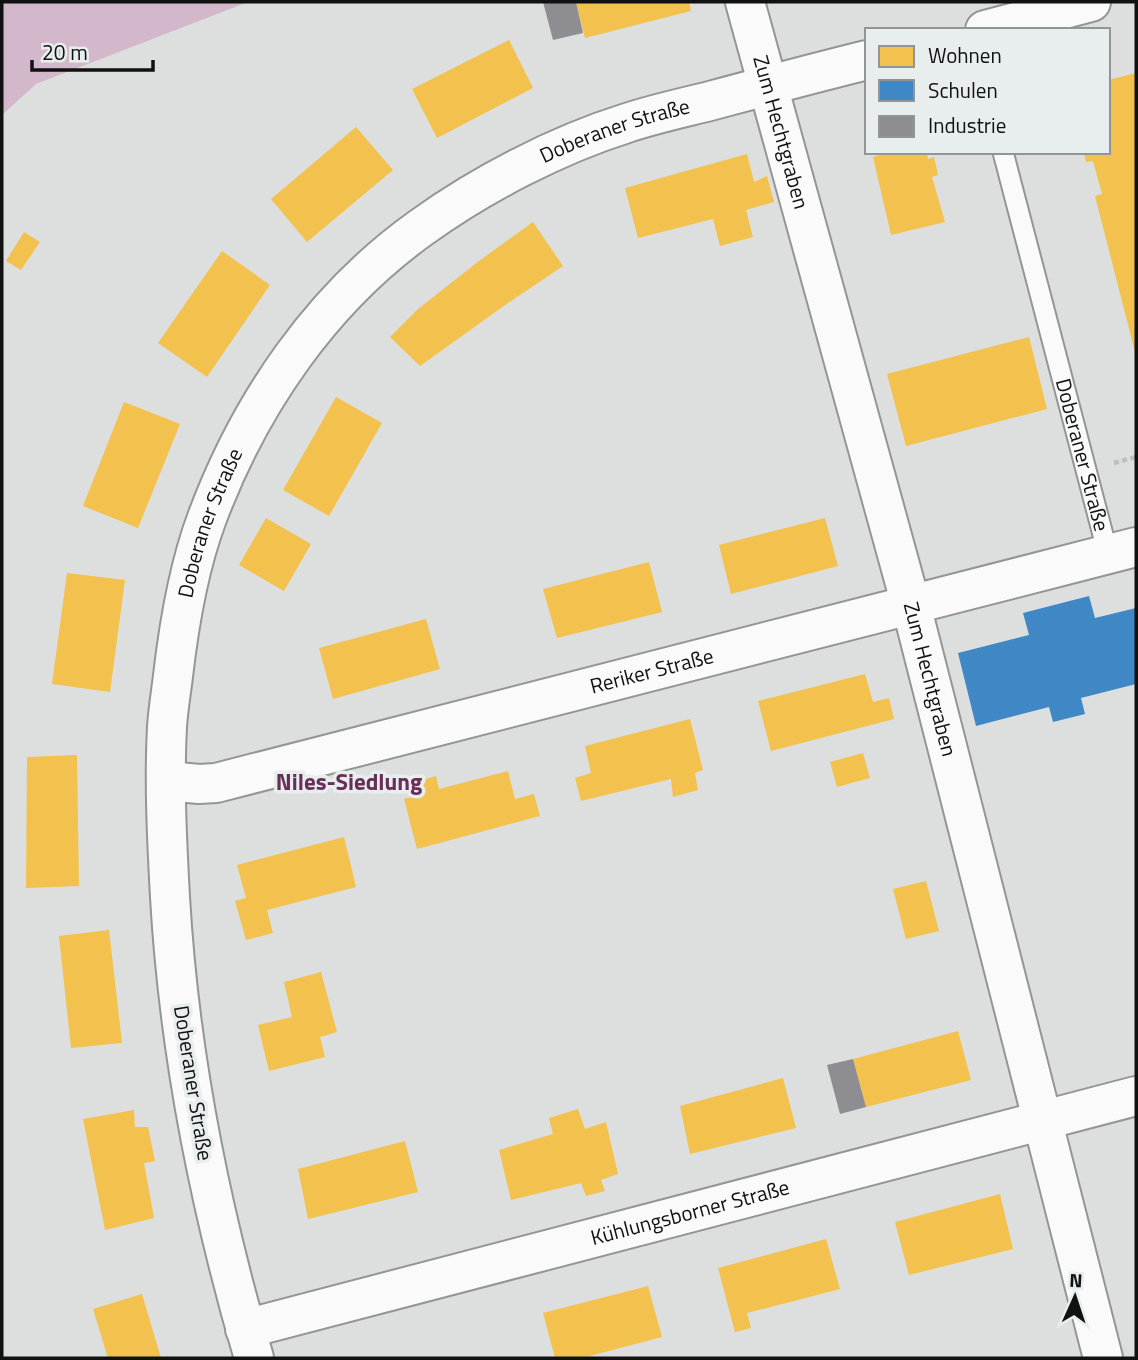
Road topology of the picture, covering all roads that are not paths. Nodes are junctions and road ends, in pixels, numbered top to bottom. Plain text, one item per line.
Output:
1 (745, 2) edge
2 (1091, 2) edge
3 (993, 28) edge
4 (865, 61) edge
5 (767, 86) junction
6 (1004, 154) edge
7 (1122, 551) edge
8 (911, 605) junction
9 (167, 781) junction
10 (1136, 1096) edge
11 (1043, 1121) junction
12 (250, 1344) edge
13 (1103, 1358) edge

1 - 5 street, Zum Hechtgraben
2 - 3 street
4 - 5 street, Doberaner Straße
5 - 8 street, Zum Hechtgraben
5 - 9 street, Doberaner Straße
6 - 7 lane, Doberaner Straße
7 - 8 street, Reriker Straße
8 - 9 street, Reriker Straße
8 - 11 street, Zum Hechtgraben
9 - 12 street, Doberaner Straße
10 - 11 street, Kühlungsborner Straße
11 - 12 street, Kühlungsborner Straße
11 - 13 street, Zum Hechtgraben

